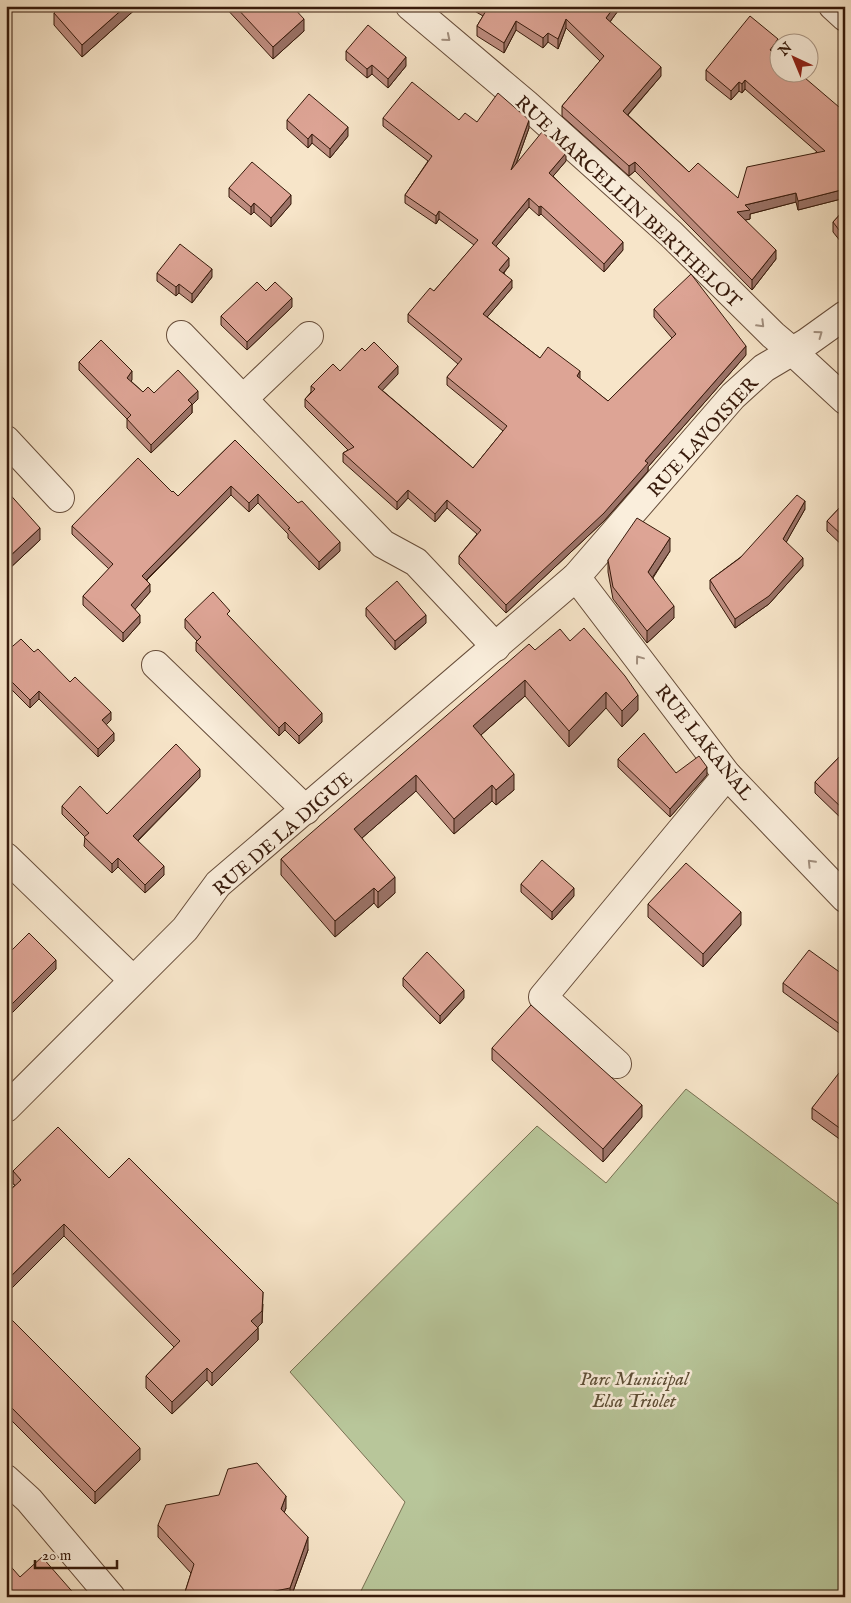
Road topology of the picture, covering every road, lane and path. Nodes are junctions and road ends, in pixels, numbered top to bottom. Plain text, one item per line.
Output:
1 (410, 6) edge
2 (833, 6) edge
3 (845, 17) edge
4 (845, 315) edge
5 (181, 335) dead end
6 (309, 336) dead end
7 (792, 351) junction
8 (243, 399) junction
9 (845, 400) edge
10 (6, 440) edge
11 (60, 498) dead end
12 (576, 577) junction
13 (496, 647) junction
14 (156, 665) dead end
15 (727, 775) junction
16 (306, 810) junction
17 (6, 857) edge
18 (845, 898) edge
19 (133, 980) junction
20 (618, 1064) dead end
21 (6, 1108) edge
22 (6, 1479) edge
23 (112, 1597) edge

1 -> 7 street, RUE MARCELLIN BERTHELOT
2 - 3 street
7 -> 4 street, RUE LAVOISIER
5 - 8 street
6 - 8 street
7 - 9 street, RUE MARCELLIN BERTHELOT
7 - 12 street, RUE LAVOISIER
8 - 13 street
10 - 11 street
12 - 13 street, RUE DE LA DIGUE
15 -> 12 street, RUE LAKANAL
13 - 16 street, RUE DE LA DIGUE
14 - 16 street
18 -> 15 street, RUE LAKANAL
15 - 20 street
16 - 19 street, RUE DE LA DIGUE
17 - 19 street
19 - 21 street, RUE DE LA DIGUE
22 - 23 street

